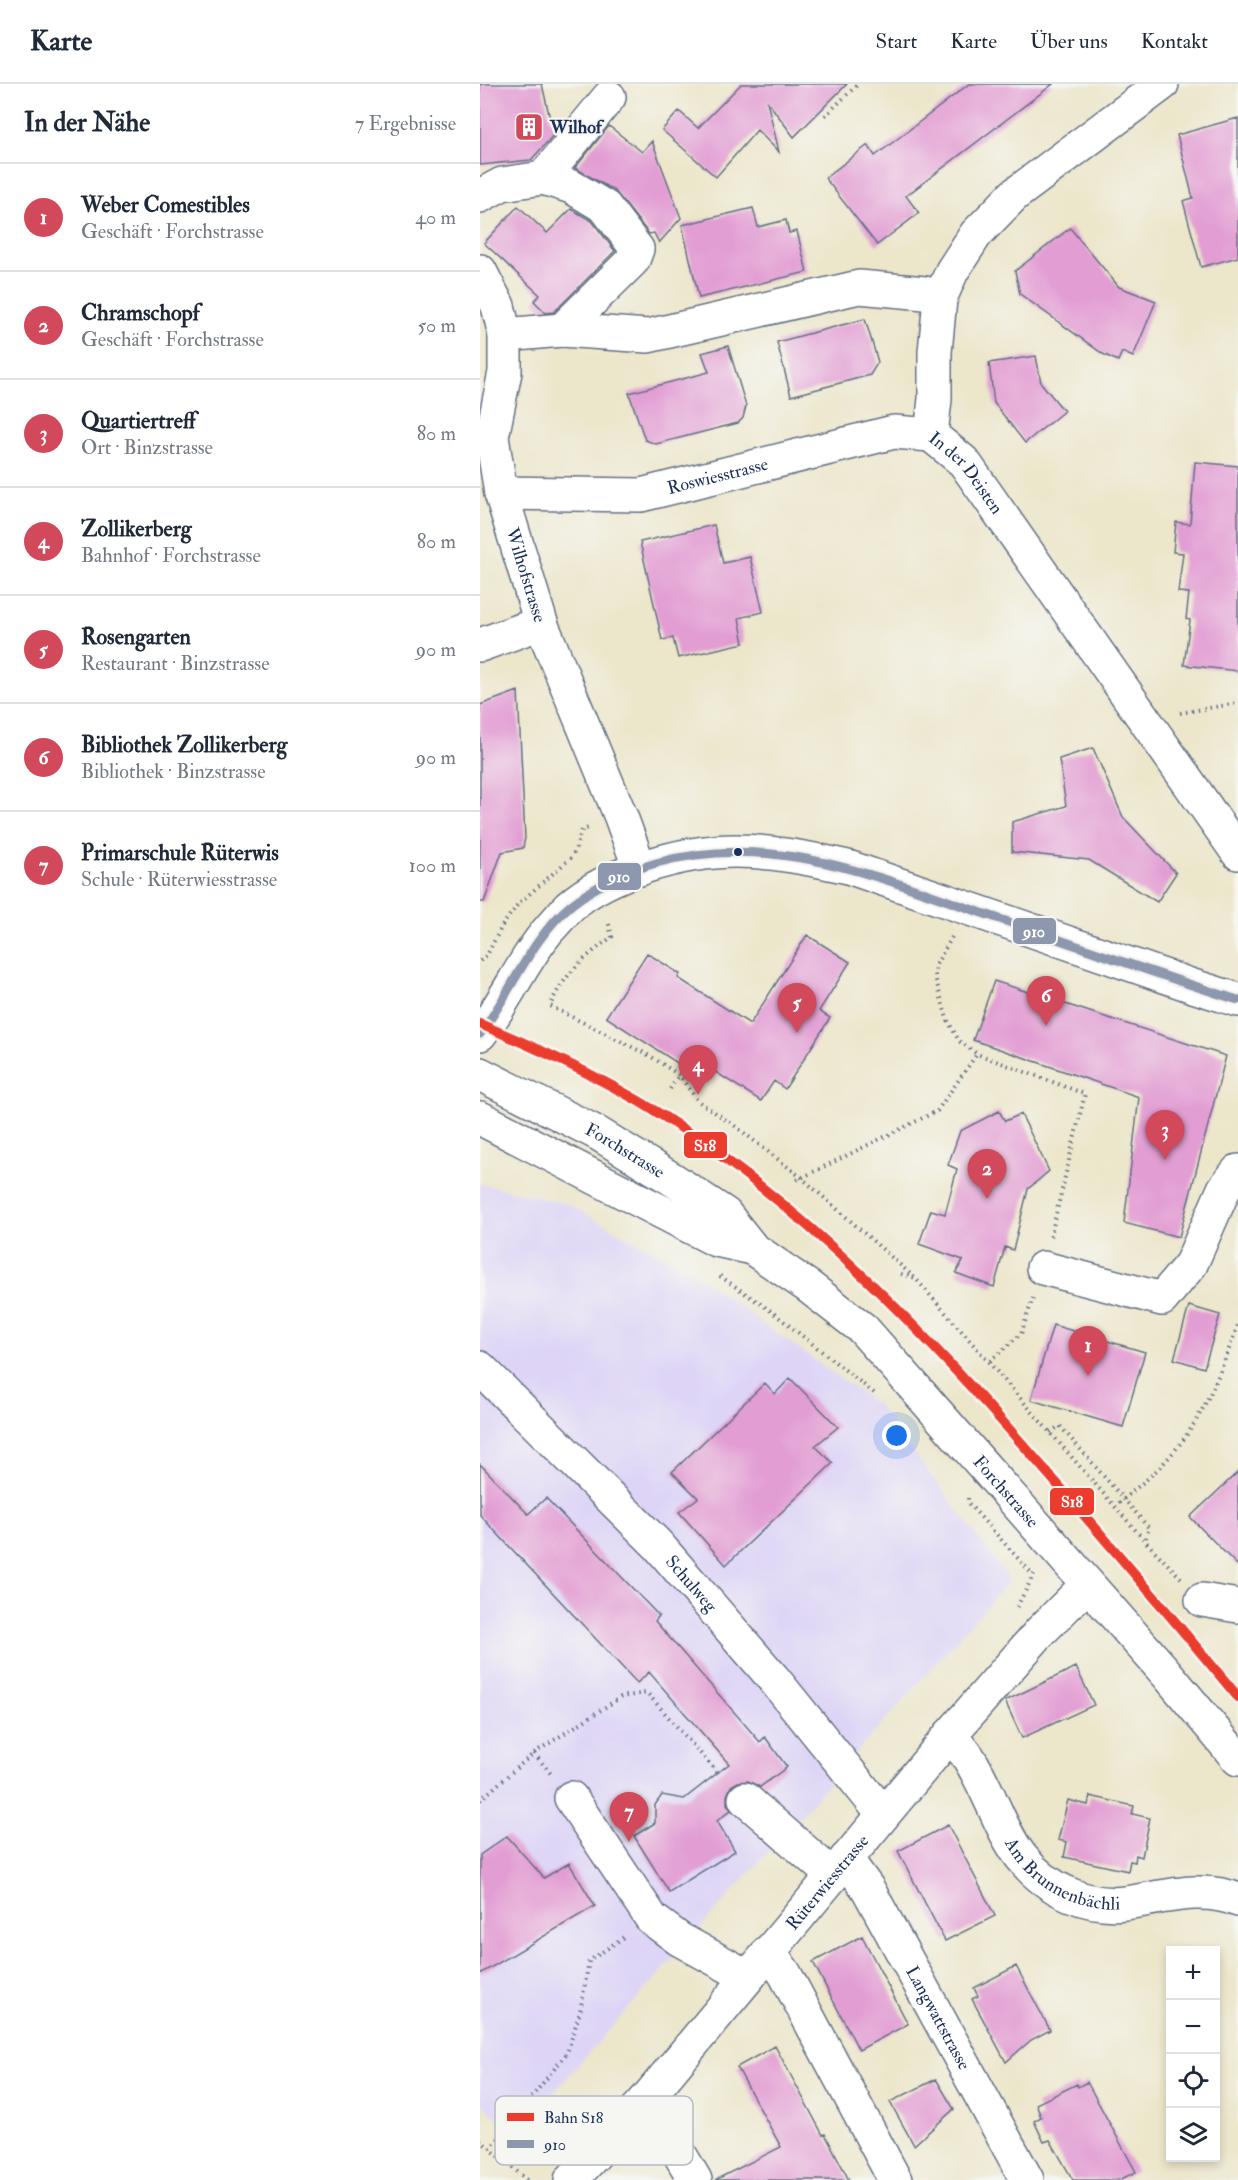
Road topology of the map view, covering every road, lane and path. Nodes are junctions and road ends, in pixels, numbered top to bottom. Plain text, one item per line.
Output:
1 (858, 84) edge
2 (1162, 84) edge
3 (609, 97) dead end
4 (825, 116) dead end
5 (543, 178) junction
6 (480, 196) edge
7 (480, 271) edge
8 (940, 299) junction
9 (562, 330) junction
10 (505, 335) junction
11 (931, 435) junction
12 (501, 493) junction
13 (541, 623) junction
14 (480, 645) edge
15 (1238, 703) edge
16 (1145, 718) junction
17 (602, 823) dead end
18 (1238, 853) edge
19 (640, 869) junction
20 (970, 908) junction
21 (609, 924) dead end
22 (480, 961) edge
23 (1238, 1000) edge
24 (480, 1034) edge
25 (976, 1054) junction
26 (480, 1074) edge
27 (679, 1075) junction
28 (670, 1089) dead end
29 (480, 1118) edge
30 (1238, 1170) edge
31 (802, 1178) junction
32 (797, 1180) dead end
33 (1054, 1217) dead end
34 (752, 1248) junction
35 (1043, 1268) dead end
36 (713, 1272) dead end
37 (901, 1274) dead end
38 (916, 1279) junction
39 (1238, 1325) edge
40 (480, 1368) edge
41 (882, 1401) dead end
42 (1050, 1432) junction
43 (967, 1489) dead end
44 (1124, 1499) junction
45 (1119, 1503) dead end
46 (1145, 1541) junction
47 (1087, 1585) junction
48 (1202, 1600) joint
49 (1238, 1606) edge
50 (1015, 1610) dead end
51 (950, 1735) junction
52 (534, 1754) junction
53 (1238, 1759) edge
54 (718, 1773) dead end
55 (571, 1798) joint
56 (745, 1799) dead end
57 (480, 1800) edge
58 (883, 1814) junction
59 (839, 1867) junction
60 (1238, 1900) edge
61 (652, 1919) junction
62 (769, 1951) junction
63 (748, 1977) junction
64 (533, 2096) edge
65 (649, 2096) edge
66 (480, 2140) edge
67 (495, 2143) edge
68 (490, 2149) junction
69 (495, 2153) edge
70 (509, 2165) edge
71 (585, 2165) edge
72 (686, 2165) edge
73 (527, 2180) edge
74 (571, 2180) edge
75 (695, 2180) edge
76 (895, 2180) edge
77 (1027, 2180) edge

1 - 4 path
2 - 8 street, In der Deisten
3 - 5 street
5 - 6 street
5 - 9 street
7 - 10 street, Wilhofstrasse
8 - 9 street
8 - 11 street, In der Deisten
9 - 10 street
10 - 12 street, Wilhofstrasse
11 - 12 street, Roswiesstrasse
11 - 16 street, In der Deisten
12 - 13 street, Wilhofstrasse
13 - 14 street
13 - 19 street, Wilhofstrasse
15 - 16 path
16 - 18 street, In der Deisten
17 - 22 path
19 - 20 street
19 - 24 street
20 - 23 street
20 - 25 path
21 - 27 path
25 - 31 path
25 - 33 path
26 - 34 street, Forchstrasse
27 - 28 path
27 - 31 path
29 - 34 street, Forchstrasse
30 - 35 street
31 - 32 path
31 - 38 path
34 - 47 street, Forchstrasse
36 - 41 path
37 - 38 path
38 - 42 path
39 - 44 path
40 - 58 street, Schulweg
42 - 44 path
42 - 46 path
43 - 50 path
44 - 45 path
44 - 46 path
46 - 48 path
47 - 51 street, Rüterwiesstrasse
47 - 53 street, Forchstrasse
48 - 49 street
51 - 58 street, Rüterwiesstrasse
51 - 60 street, Am Brunnenbächli
52 - 54 path
52 - 55 path
52 - 57 path
55 - 61 street
56 - 59 street, Langwattstrasse
58 - 59 street, Rüterwiesstrasse
59 - 62 street, Rüterwiesstrasse
59 - 77 street, Langwattstrasse
61 - 63 street
61 - 64 path
62 - 63 street, Rüterwiesstrasse
62 - 76 street
63 - 65 street, Rüterwiesstrasse
66 - 68 path
67 - 68 path
68 - 69 path
70 - 73 path
71 - 74 street, Rüterwiesstrasse
72 - 75 street

